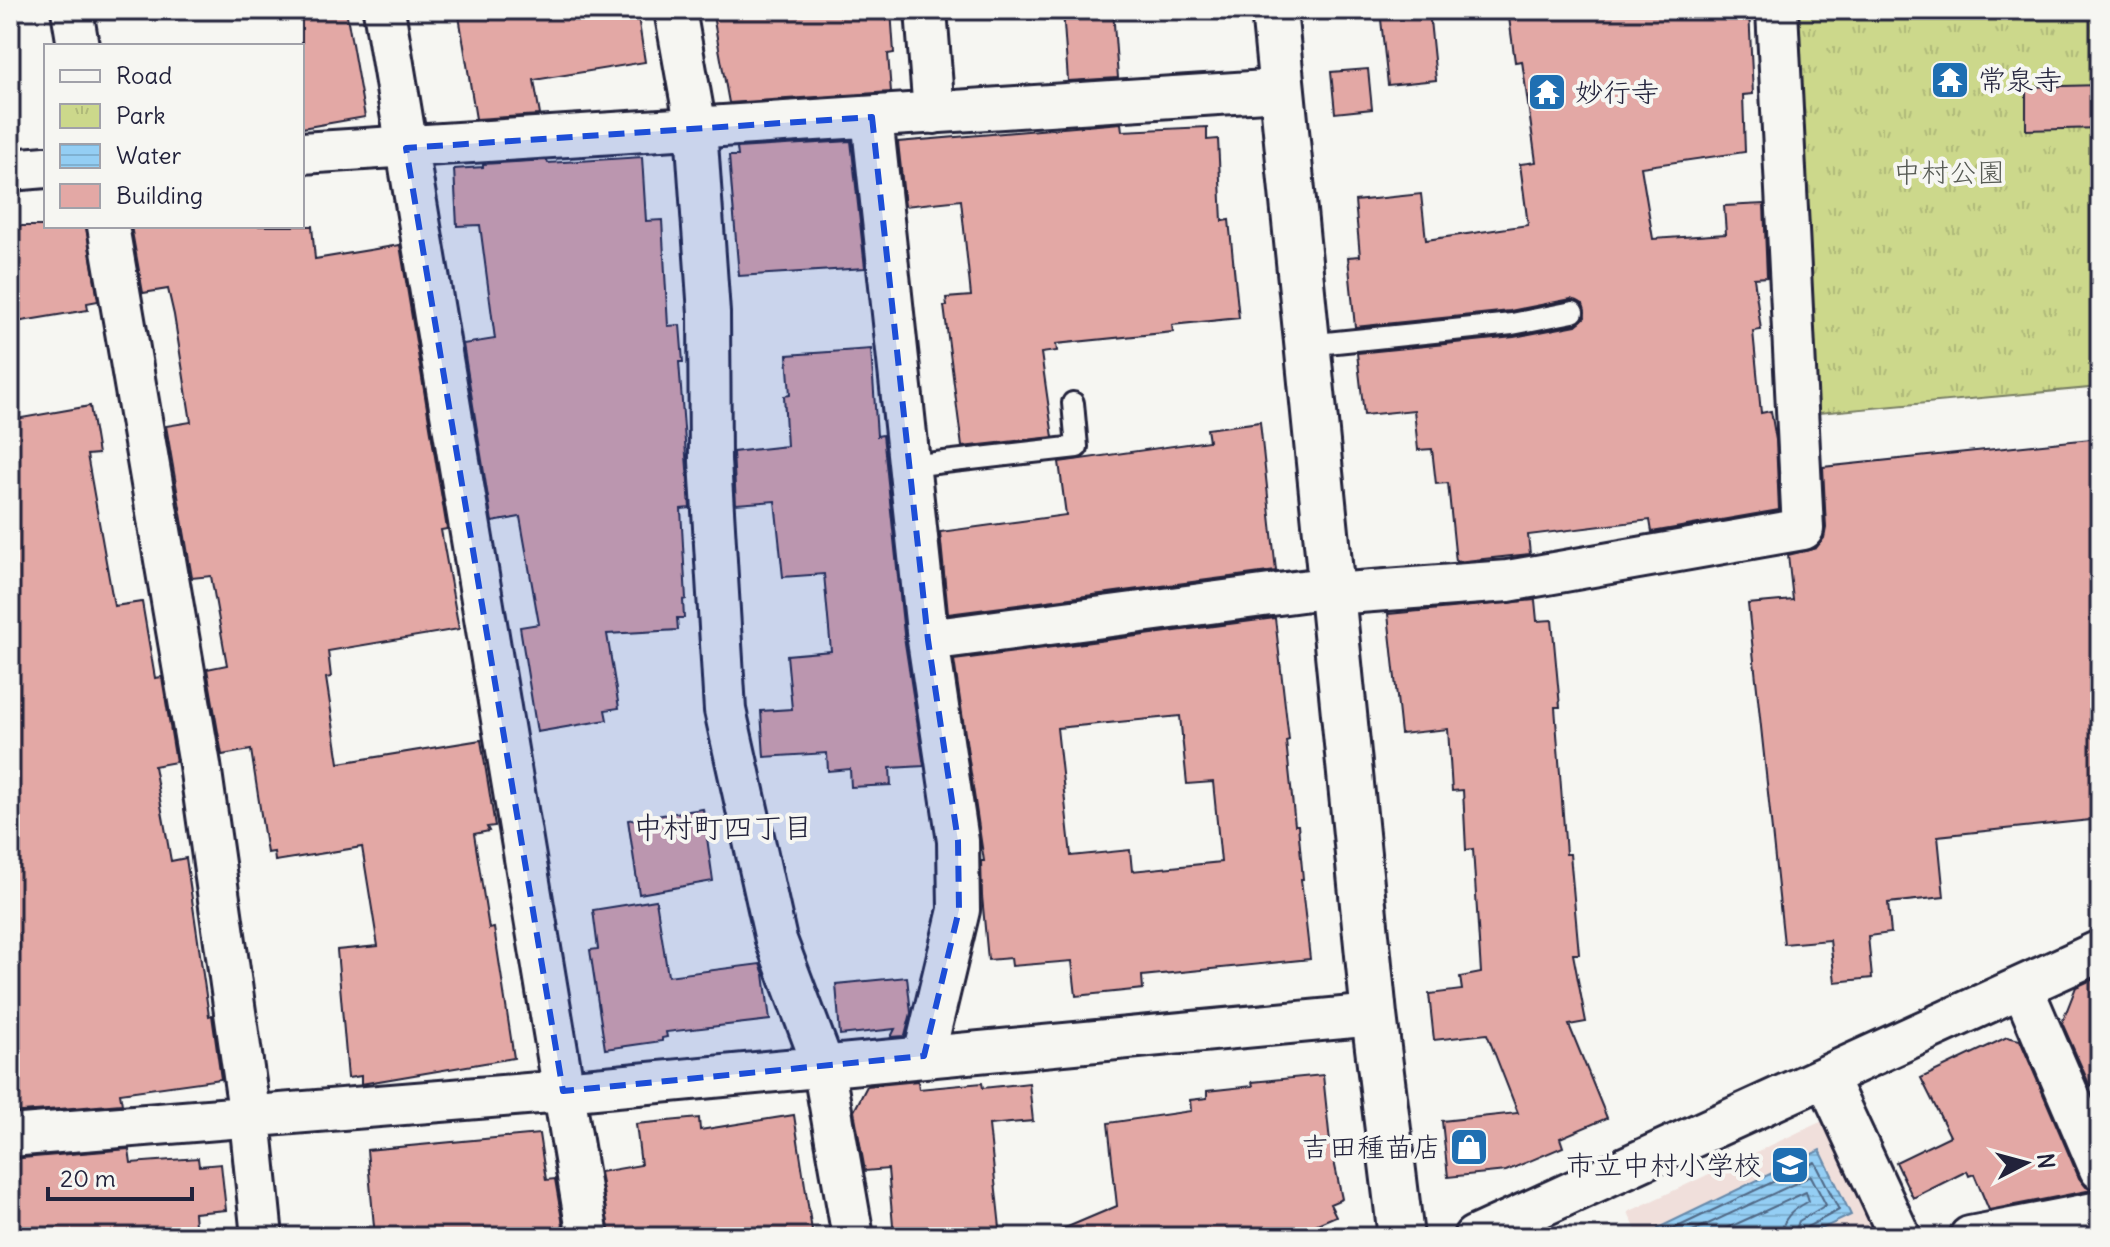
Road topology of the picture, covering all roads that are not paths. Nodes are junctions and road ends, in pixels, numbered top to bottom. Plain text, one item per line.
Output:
1 (72, 10) edge
2 (384, 10) edge
3 (675, 10) edge
4 (926, 10) edge
5 (1274, 10) edge
6 (1777, 10) edge
7 (78, 44) edge
8 (1282, 90) junction
9 (934, 113) junction
10 (872, 117) junction
11 (696, 128) junction
12 (406, 148) junction
13 (304, 153) edge
14 (44, 167) edge
15 (10, 170) edge
16 (108, 228) edge
17 (1573, 312) dead end
18 (1307, 345) junction
19 (1073, 403) dead end
20 (909, 466) junction
21 (1332, 590) junction
22 (928, 640) junction
23 (2100, 951) edge
24 (2022, 987) junction
25 (1374, 1015) junction
26 (924, 1056) junction
27 (823, 1065) junction
28 (1826, 1077) junction
29 (563, 1091) junction
30 (250, 1118) junction
31 (10, 1136) edge
32 (2100, 1169) edge
33 (2100, 1212) edge
34 (262, 1237) edge
35 (588, 1237) edge
36 (853, 1237) edge
37 (1401, 1237) edge
38 (1474, 1237) edge
39 (1900, 1237) edge
40 (1970, 1237) edge

1 - 7 street
2 - 12 street
3 - 11 street
4 - 9 street
5 - 8 street
6 - 21 street
8 - 9 street
8 - 18 street
9 - 10 street
10 - 11 street
10 - 20 street
11 - 12 street
11 - 27 street
12 - 13 street
12 - 29 street
14 - 15 street
16 - 30 street
17 - 18 lane
18 - 21 street
19 - 20 lane
20 - 22 street
21 - 22 street
21 - 25 street
22 - 26 street
23 - 24 street
24 - 28 street
24 - 32 street
25 - 26 street
25 - 37 street
26 - 27 street
27 - 29 street
27 - 36 street
28 - 38 street
28 - 39 street
29 - 30 street
29 - 35 street
30 - 31 street
30 - 34 street
33 - 40 street

